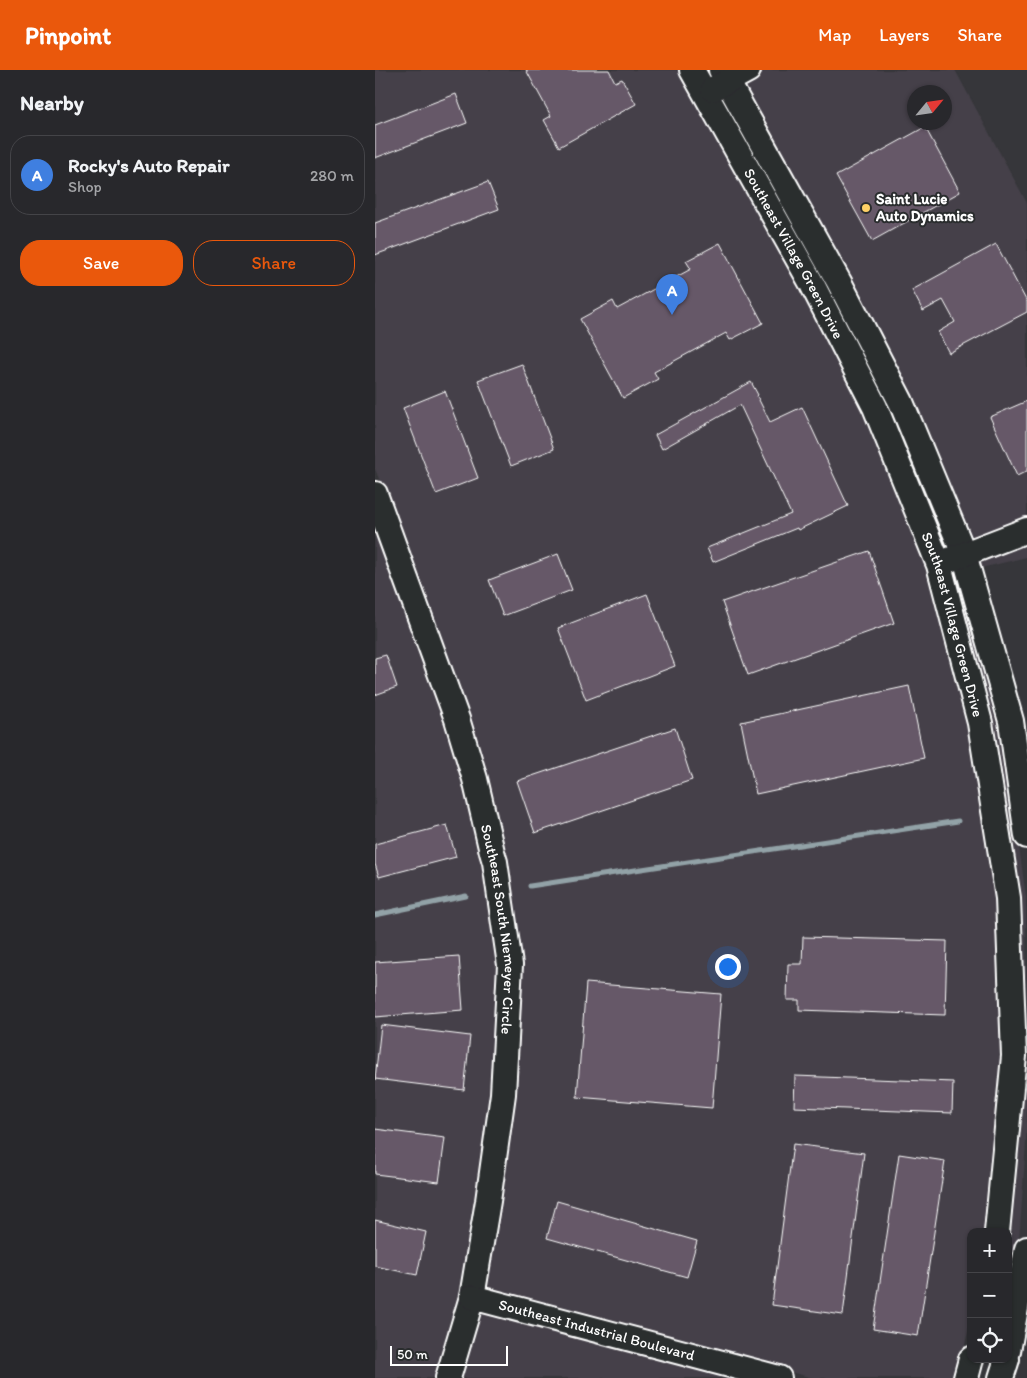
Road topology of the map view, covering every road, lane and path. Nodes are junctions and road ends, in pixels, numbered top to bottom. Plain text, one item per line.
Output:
1 (692, 70) edge
2 (748, 70) edge
3 (724, 76) edge
4 (705, 94) junction
5 (375, 494) edge
6 (1027, 530) edge
7 (964, 554) junction
8 (939, 565) junction
9 (1027, 836) edge
10 (997, 1228) edge
11 (1020, 1258) edge
12 (473, 1297) junction
13 (1012, 1320) edge
14 (970, 1363) edge
15 (1006, 1363) edge
16 (448, 1378) edge
17 (779, 1378) edge
18 (966, 1378) edge
19 (1001, 1378) edge

1 - 4 street, Southeast Village Green Drive
2 - 3 street
3 - 4 street
3 - 7 street, Southeast Village Green Drive
4 - 8 street, Southeast Village Green Drive
5 - 12 street, Southeast South Niemeyer Circle
6 - 7 street
7 - 8 street
7 - 9 street, Southeast Village Green Drive
8 - 10 street, Southeast Village Green Drive
11 - 13 street
12 - 16 street, Southeast South Niemeyer Circle
12 - 17 street, Southeast Industrial Boulevard
14 - 18 street
15 - 19 street

